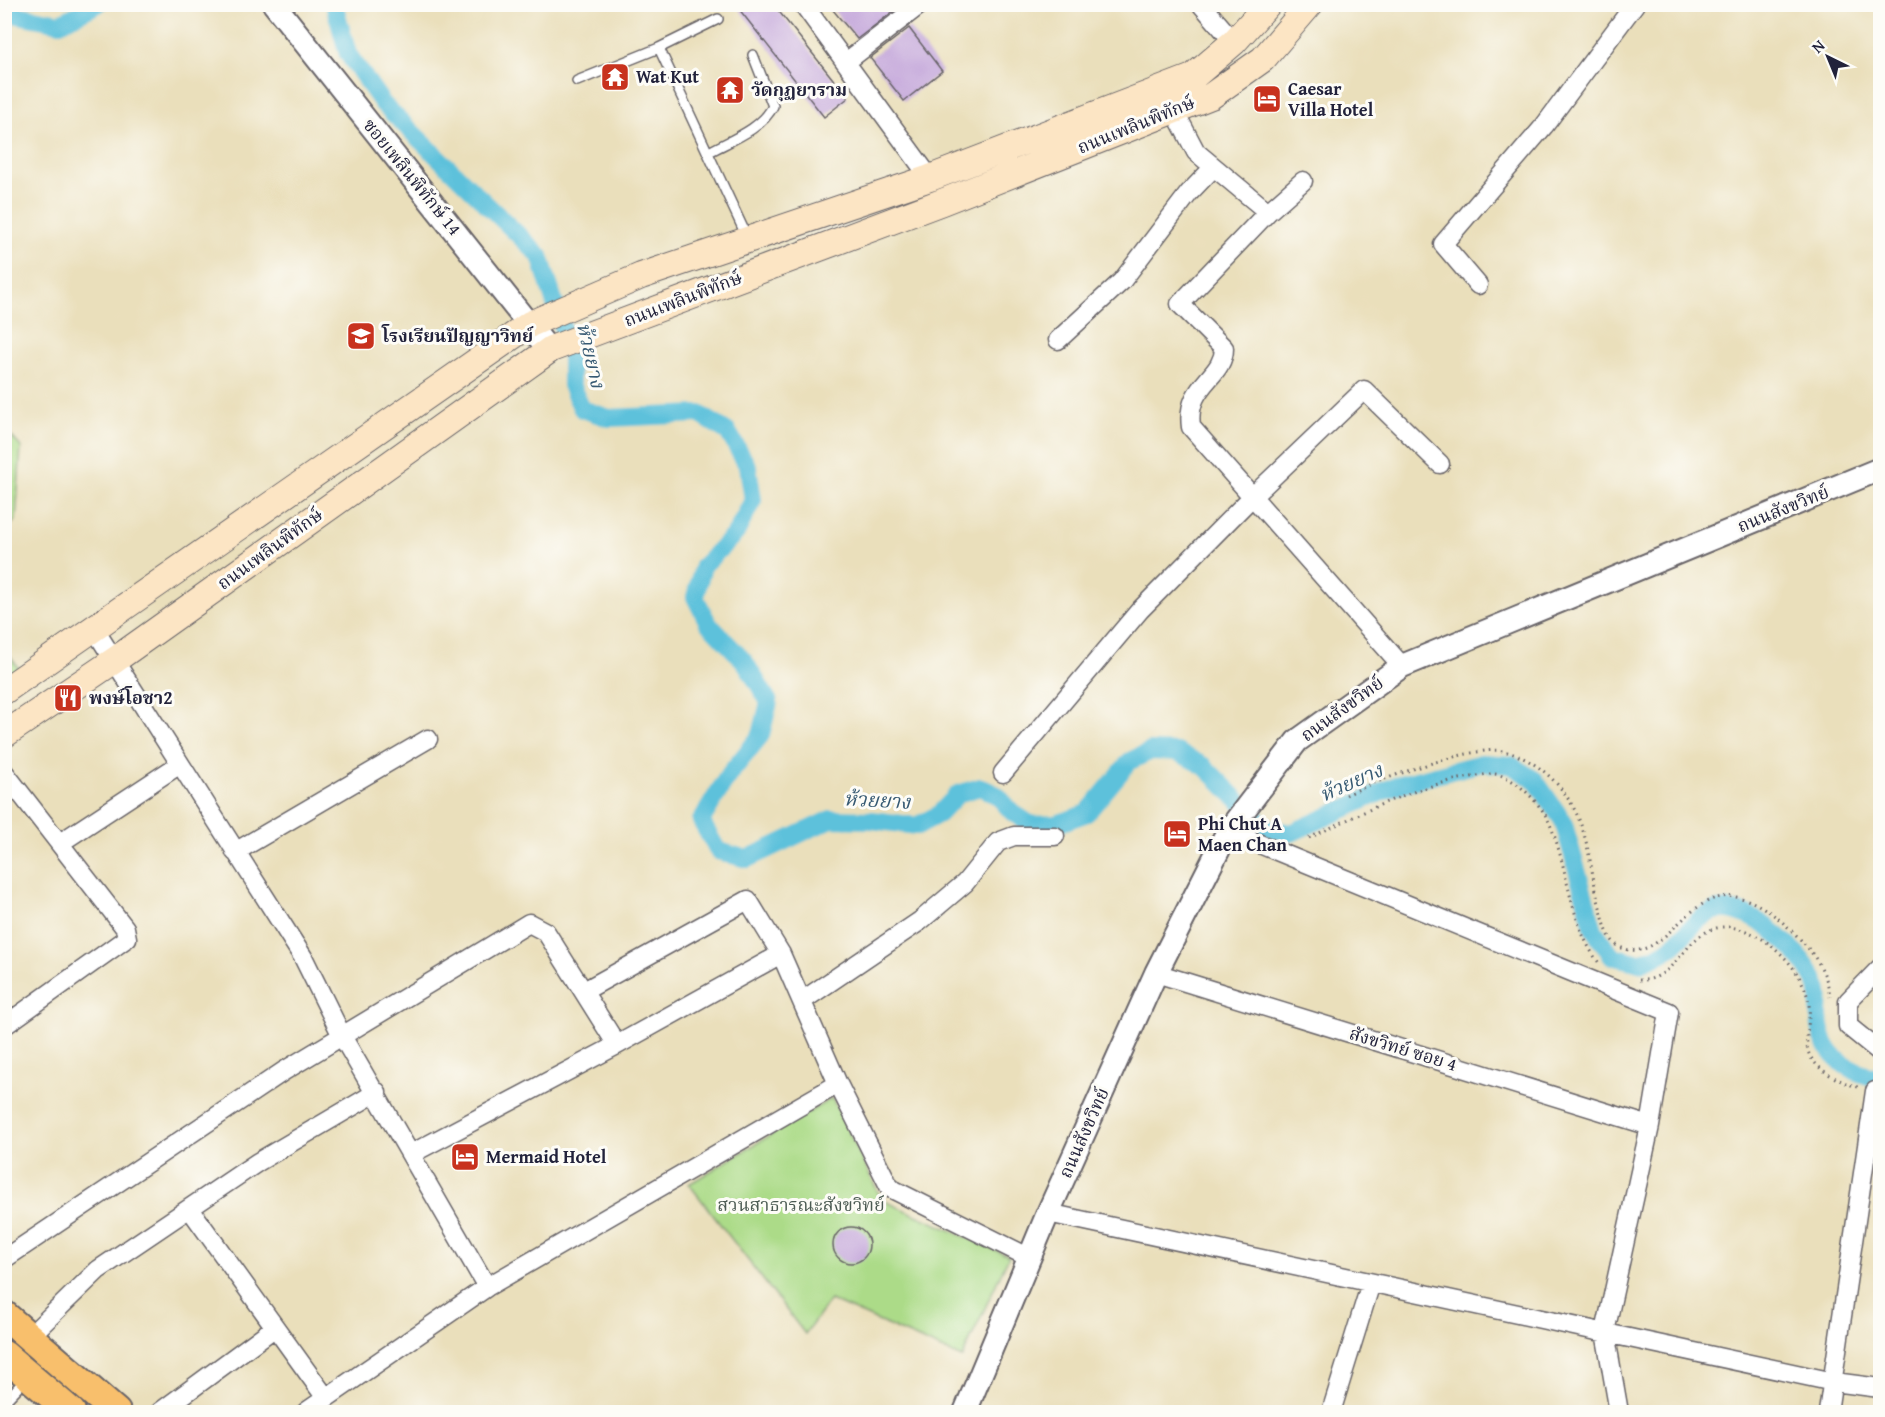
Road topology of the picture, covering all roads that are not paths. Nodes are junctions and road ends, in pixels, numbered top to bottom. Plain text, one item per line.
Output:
1 (274, 4) edge
2 (803, 4) edge
3 (921, 4) edge
4 (1201, 4) edge
5 (1268, 4) edge
6 (1310, 4) edge
7 (1635, 4) edge
8 (718, 19) dead end
9 (1234, 42) junction
10 (659, 48) junction
11 (753, 55) dead end
12 (846, 62) junction
13 (577, 81) dead end
14 (1174, 110) junction
15 (709, 152) junction
16 (1213, 168) junction
17 (930, 178) junction
18 (1303, 181) dead end
19 (1268, 212) junction
20 (748, 240) junction
21 (1478, 285) dead end
22 (530, 324) junction
23 (1058, 340) dead end
24 (550, 349) junction
25 (1440, 464) dead end
26 (1881, 469) edge
27 (1253, 496) junction
28 (95, 630) junction
29 (115, 660) junction
30 (1402, 666) junction
31 (4, 691) edge
32 (4, 735) edge
33 (428, 738) dead end
34 (180, 764) junction
35 (4, 772) edge
36 (1003, 773) dead end
37 (1228, 831) junction
38 (1055, 836) dead end
39 (60, 843) junction
40 (235, 852) junction
41 (781, 954) junction
42 (1881, 968) edge
43 (1155, 973) junction
44 (584, 991) junction
45 (802, 1001) junction
46 (4, 1026) edge
47 (342, 1036) junction
48 (616, 1046) junction
49 (1881, 1052) edge
50 (838, 1084) junction
51 (1875, 1091) road end
52 (377, 1092) junction
53 (1650, 1126) junction
54 (411, 1154) junction
55 (190, 1209) junction
56 (1048, 1213) junction
57 (1030, 1258) junction
58 (4, 1259) edge
59 (1371, 1283) junction
60 (487, 1287) junction
61 (4, 1315) edge
62 (274, 1328) junction
63 (1605, 1332) junction
64 (29, 1336) junction
65 (4, 1354) edge
66 (29, 1376) junction
67 (1834, 1382) junction
68 (1881, 1388) edge
69 (326, 1398) junction
70 (4, 1402) edge
71 (71, 1413) edge
72 (116, 1413) edge
73 (160, 1413) edge
74 (306, 1413) edge
75 (965, 1413) edge
76 (1331, 1413) edge
77 (1619, 1413) edge
78 (1828, 1413) edge

1 - 22 street, ซอยเพลินพิทักษ์ 14
2 - 12 street
3 - 12 street
4 - 9 street
5 - 9 main road, ถนนเพลินพิทักษ์
6 - 14 main road, ถนนเพลินพิทักษ์
7 - 21 street
8 - 10 lane
9 - 17 main road, ถนนเพลินพิทักษ์
10 - 13 lane
10 - 15 lane
11 - 15 lane
12 - 17 street
14 - 16 street
14 - 24 main road, ถนนเพลินพิทักษ์
15 - 20 lane
16 - 19 street
16 - 23 street
17 - 20 main road, ถนนเพลินพิทักษ์
18 - 19 street
19 - 27 street
20 - 22 main road, ถนนเพลินพิทักษ์
22 - 24 street, ซอยเพลินพิทักษ์ 14
22 - 28 main road, ถนนเพลินพิทักษ์
24 - 29 main road, ถนนเพลินพิทักษ์
25 - 27 street
26 - 30 street, ถนนสังขวิทย์
27 - 30 street
27 - 36 street
28 - 29 street
28 - 31 main road, ถนนเพลินพิทักษ์
29 - 32 main road, ถนนเพลินพิทักษ์
29 - 34 street
30 - 37 street, ถนนสังขวิทย์
33 - 40 street
34 - 39 street
34 - 40 street
35 - 39 street
37 - 43 street, ถนนสังขวิทย์
37 - 53 street
38 - 45 street
39 - 46 street
40 - 47 street
41 - 44 street
41 - 45 street
41 - 48 street
42 - 49 street
43 - 53 street, สังขวิทย์ ซอย 4
43 - 56 street, ถนนสังขวิทย์
44 - 47 street
44 - 48 street
45 - 50 street
47 - 52 street
47 - 58 street
48 - 54 street
50 - 57 street
50 - 60 street
51 - 67 street
52 - 54 street
52 - 55 street
53 - 63 street
54 - 60 street
55 - 62 street
55 - 64 street
56 - 57 street, ถนนสังขวิทย์
56 - 59 street
57 - 75 street, ถนนสังขวิทย์
59 - 63 street
59 - 76 street
60 - 69 street
61 - 64 main road
62 - 69 street
62 - 73 street
63 - 67 street
63 - 77 street
64 - 72 main road
65 - 66 main road
66 - 70 lane
66 - 71 main road
67 - 68 street
67 - 78 street
69 - 74 street

